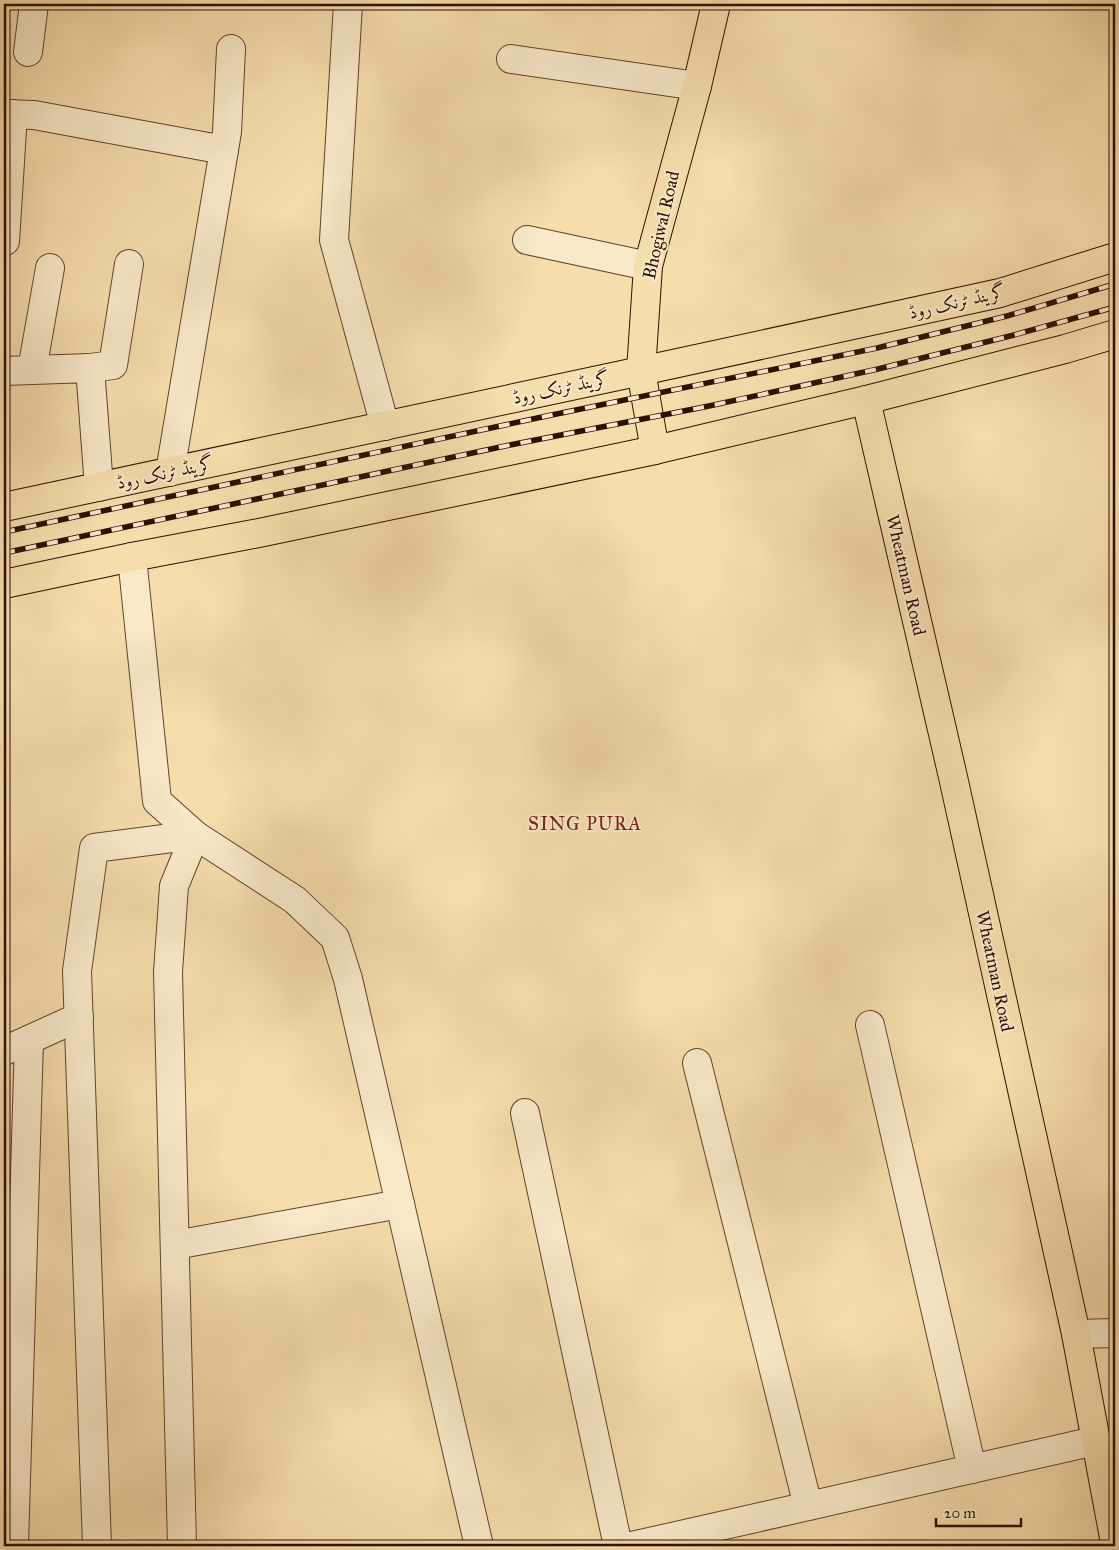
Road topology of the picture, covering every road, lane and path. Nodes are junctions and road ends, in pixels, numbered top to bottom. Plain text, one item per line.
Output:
1 (34, 4) edge
2 (348, 4) edge
3 (716, 4) edge
4 (231, 49) dead end
5 (28, 52) dead end
6 (511, 59) dead end
7 (697, 86) junction
8 (8, 114) edge
9 (224, 150) junction
10 (527, 240) dead end
11 (4, 241) edge
12 (1115, 257) edge
13 (130, 264) dead end
14 (648, 266) junction
15 (50, 268) dead end
16 (1115, 334) edge
17 (90, 368) junction
18 (32, 370) junction
19 (4, 371) edge
20 (641, 372) junction
21 (866, 400) junction
22 (385, 426) junction
23 (655, 450) junction
24 (170, 472) junction
25 (99, 487) junction
26 (4, 507) edge
27 (132, 557) junction
28 (4, 584) edge
29 (195, 835) junction
30 (79, 1016) junction
31 (870, 1025) dead end
32 (29, 1040) junction
33 (4, 1051) edge
34 (697, 1063) dead end
35 (524, 1113) dead end
36 (400, 1204) junction
37 (175, 1245) junction
38 (1115, 1333) edge
39 (1076, 1334) junction
40 (1096, 1440) junction
41 (972, 1468) junction
42 (808, 1506) junction
43 (1115, 1543) edge
44 (14, 1546) edge
45 (97, 1546) edge
46 (182, 1546) edge
47 (479, 1546) edge
48 (618, 1546) edge
49 (632, 1546) edge

1 - 5 street
2 - 22 street
3 - 7 main road, Bhogiwal Road
4 - 9 street
6 - 7 street
7 - 14 main road, Bhogiwal Road
8 - 9 street
8 - 11 street
9 - 24 street
10 - 14 street
12 - 20 main road, گرینڈ ٹرنک روڈ
13 - 17 street
14 - 20 main road, Bhogiwal Road
15 - 18 street
16 - 21 main road
17 - 18 street
17 - 25 street
18 - 19 street
20 - 22 main road, گرینڈ ٹرنک روڈ
20 - 23 main road, Bhogiwal Road
21 - 23 main road
21 - 39 main road, Wheatman Road
22 - 24 main road, گرینڈ ٹرنک روڈ
23 - 27 main road
24 - 25 main road, گرینڈ ٹرنک روڈ
25 - 26 main road, گرینڈ ٹرنک روڈ
27 - 28 main road
27 - 29 street
29 - 30 street
29 - 36 street
29 - 37 street
30 - 32 street
30 - 45 street
31 - 41 street
32 - 33 street
32 - 44 street
34 - 42 street
35 - 48 street
36 - 37 street
36 - 47 street
37 - 46 street
38 - 39 street
39 - 40 main road, Wheatman Road
40 - 41 street
40 - 43 main road, Wheatman Road
41 - 42 street
42 - 49 street

